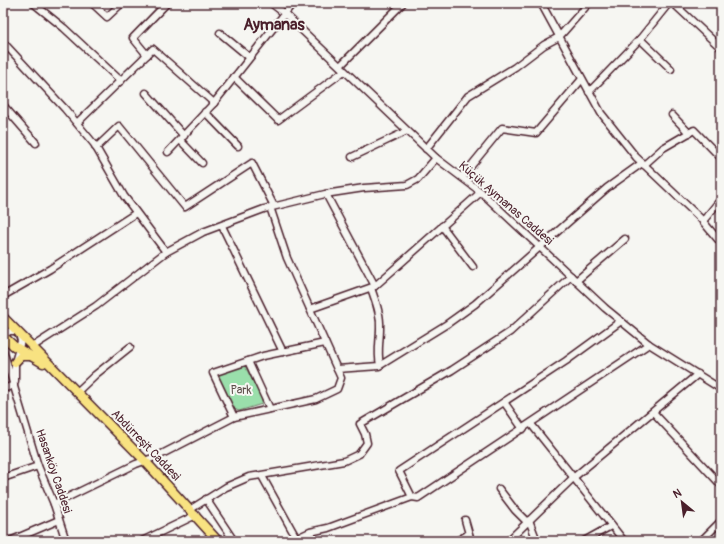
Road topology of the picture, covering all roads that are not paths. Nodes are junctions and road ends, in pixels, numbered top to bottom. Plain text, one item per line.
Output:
1 (33, 3) edge
2 (92, 3) edge
3 (122, 3) edge
4 (167, 3) edge
5 (271, 3) edge
6 (293, 3) edge
7 (403, 3) edge
8 (541, 3) edge
9 (589, 3) edge
10 (669, 3) edge
11 (673, 3) edge
12 (284, 13) junction
13 (220, 33) dead end
14 (559, 37) junction
15 (640, 39) junction
16 (3, 42) edge
17 (721, 48) edge
18 (147, 55) junction
19 (249, 57) junction
20 (342, 69) junction
21 (671, 69) dead end
22 (234, 77) junction
23 (582, 79) junction
24 (121, 81) junction
25 (589, 92) junction
26 (146, 93) dead end
27 (214, 103) junction
28 (3, 105) edge
29 (205, 112) junction
30 (672, 115) dead end
31 (77, 124) junction
32 (407, 131) junction
33 (689, 133) junction
34 (182, 138) junction
35 (36, 143) dead end
36 (238, 146) dead end
37 (96, 148) junction
38 (426, 149) junction
39 (168, 152) dead end
40 (352, 156) dead end
41 (720, 156) edge
42 (436, 158) junction
43 (202, 163) dead end
44 (643, 164) junction
45 (462, 177) junction
46 (481, 192) junction
47 (326, 194) junction
48 (721, 199) edge
49 (272, 207) junction
50 (136, 213) junction
51 (703, 221) junction
52 (222, 226) junction
53 (442, 226) junction
54 (625, 239) dead end
55 (721, 243) edge
56 (541, 247) junction
57 (166, 252) junction
58 (473, 267) dead end
59 (574, 278) junction
60 (373, 287) junction
61 (3, 296) edge
62 (310, 309) junction
63 (3, 317) edge
64 (621, 321) junction
65 (18, 332) junction
66 (3, 335) edge
67 (325, 343) junction
68 (649, 344) junction
69 (32, 347) junction
70 (130, 347) dead end
71 (18, 349) junction
72 (3, 350) edge
73 (283, 352) junction
74 (32, 356) junction
75 (248, 360) junction
76 (15, 362) junction
77 (380, 365) junction
78 (53, 368) junction
79 (337, 369) junction
80 (698, 374) junction
81 (14, 385) junction
82 (3, 389) edge
83 (721, 389) edge
84 (78, 392) junction
85 (504, 402) junction
86 (270, 409) junction
87 (653, 412) junction
88 (234, 417) junction
89 (531, 424) junction
90 (523, 429) junction
91 (145, 461) junction
92 (38, 466) junction
93 (262, 476) junction
94 (3, 478) edge
95 (573, 478) junction
96 (721, 485) edge
97 (499, 489) dead end
98 (412, 498) junction
99 (206, 499) junction
100 (54, 504) junction
101 (193, 512) junction
102 (59, 520) junction
103 (465, 520) dead end
104 (528, 521) junction
105 (721, 522) edge
106 (611, 526) junction
107 (469, 534) junction
108 (298, 540) edge
109 (10, 541) edge
110 (66, 541) edge
111 (142, 541) edge
112 (218, 541) edge
113 (234, 541) edge
114 (457, 541) edge
115 (471, 541) edge
116 (508, 541) edge
117 (537, 541) edge
118 (584, 541) edge
119 (624, 541) edge
120 (702, 541) edge

1 - 24 street
2 - 3 street
4 - 18 street
5 - 12 street, Küçük Aymanas Caddesi
6 - 12 street
7 - 20 street
8 - 14 street
9 - 14 street
10 - 15 street
11 - 17 street
12 - 19 street
12 - 20 street, Küçük Aymanas Caddesi
13 - 19 street
14 - 23 street
14 - 38 street
15 - 21 street
15 - 25 street
16 - 31 street
18 - 24 street
18 - 27 street
19 - 22 street
20 - 22 street
20 - 32 street, Küçük Aymanas Caddesi
22 - 27 street
23 - 25 street
23 - 45 street
24 - 31 street
25 - 44 street
26 - 34 street
27 - 29 street
28 - 35 street
29 - 34 street
29 - 36 street
30 - 33 street
31 - 37 street
32 - 38 street, Küçük Aymanas Caddesi
32 - 40 street
33 - 41 street
33 - 44 street
34 - 39 street
34 - 43 street
37 - 49 street
37 - 50 street
38 - 42 street, Küçük Aymanas Caddesi
42 - 45 street, Küçük Aymanas Caddesi
42 - 47 street
44 - 51 street
44 - 56 street
45 - 46 street, Küçük Aymanas Caddesi
46 - 53 street
46 - 56 street, Küçük Aymanas Caddesi
47 - 49 street
47 - 60 street
48 - 51 street
49 - 52 street
49 - 62 street
50 - 57 street
50 - 61 street
51 - 55 street
52 - 57 street
52 - 73 street
53 - 58 street
53 - 60 street
54 - 59 street
56 - 59 street, Küçük Aymanas Caddesi
56 - 77 street
57 - 69 street
59 - 64 street, Küçük Aymanas Caddesi
59 - 93 street
60 - 62 street
60 - 77 street
62 - 67 street
63 - 65 main road, Abdürreşit Caddesi
64 - 68 street, Küçük Aymanas Caddesi
64 - 85 street
65 - 66 street
65 - 69 main road, Abdürreşit Caddesi
65 - 71 street, Hasanköy Caddesi
66 - 71 main road, Abdürreşit Caddesi
67 - 73 street
67 - 79 street
68 - 80 street, Küçük Aymanas Caddesi
68 - 89 street
69 - 78 main road, Abdürreşit Caddesi
70 - 84 street
71 - 74 main road, Abdürreşit Caddesi
71 - 76 street, Hasanköy Caddesi
72 - 81 street, Hasanköy Caddesi
73 - 75 street
74 - 76 main road
74 - 78 main road, Abdürreşit Caddesi
75 - 86 street
75 - 88 street
76 - 81 street, Hasanköy Caddesi
77 - 79 street
78 - 84 main road, Abdürreşit Caddesi
79 - 86 street
80 - 83 street, Küçük Aymanas Caddesi
80 - 87 street
81 - 82 street
81 - 92 street, Hasanköy Caddesi
84 - 91 main road, Abdürreşit Caddesi
85 - 90 street
85 - 98 street
86 - 88 street
87 - 95 street
87 - 96 street
88 - 91 street
89 - 90 street
89 - 95 street
90 - 98 street
91 - 100 street
91 - 101 main road, Abdürreşit Caddesi
92 - 94 street
92 - 100 street, Hasanköy Caddesi
93 - 99 street
93 - 108 street
95 - 104 street
95 - 106 street
97 - 104 street
98 - 108 street
99 - 101 street
99 - 113 street
100 - 102 street, Hasanköy Caddesi
101 - 111 street
101 - 112 main road, Abdürreşit Caddesi
102 - 109 street
102 - 110 street, Hasanköy Caddesi
103 - 107 street
104 - 116 street
104 - 117 street
105 - 120 street
106 - 118 street
106 - 119 street
107 - 114 street
107 - 115 street

